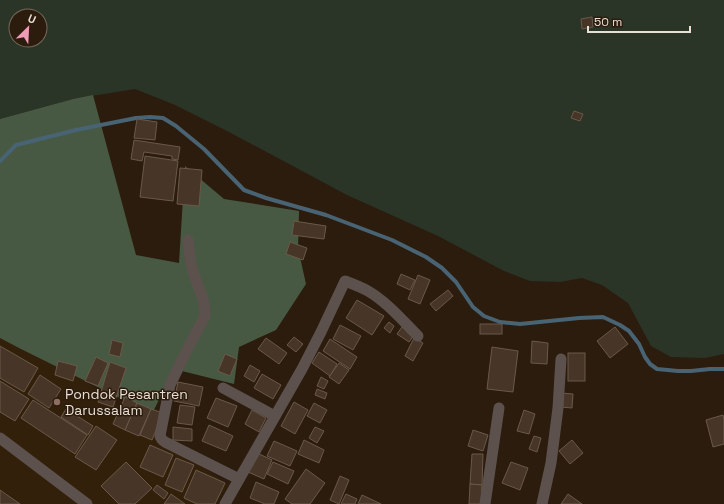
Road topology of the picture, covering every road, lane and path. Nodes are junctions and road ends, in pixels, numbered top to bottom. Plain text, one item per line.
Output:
1 (188, 240) dead end
2 (418, 336) dead end
3 (561, 359) dead end
4 (223, 388) dead end
5 (499, 408) dead end
6 (275, 416) junction
7 (0, 438) edge
8 (239, 479) junction
9 (87, 504) edge
10 (225, 504) edge
11 (485, 504) edge
12 (542, 504) edge

1 - 8 street
2 - 6 street
3 - 12 street
4 - 6 street
5 - 11 street
6 - 8 street
7 - 9 street
8 - 10 street

